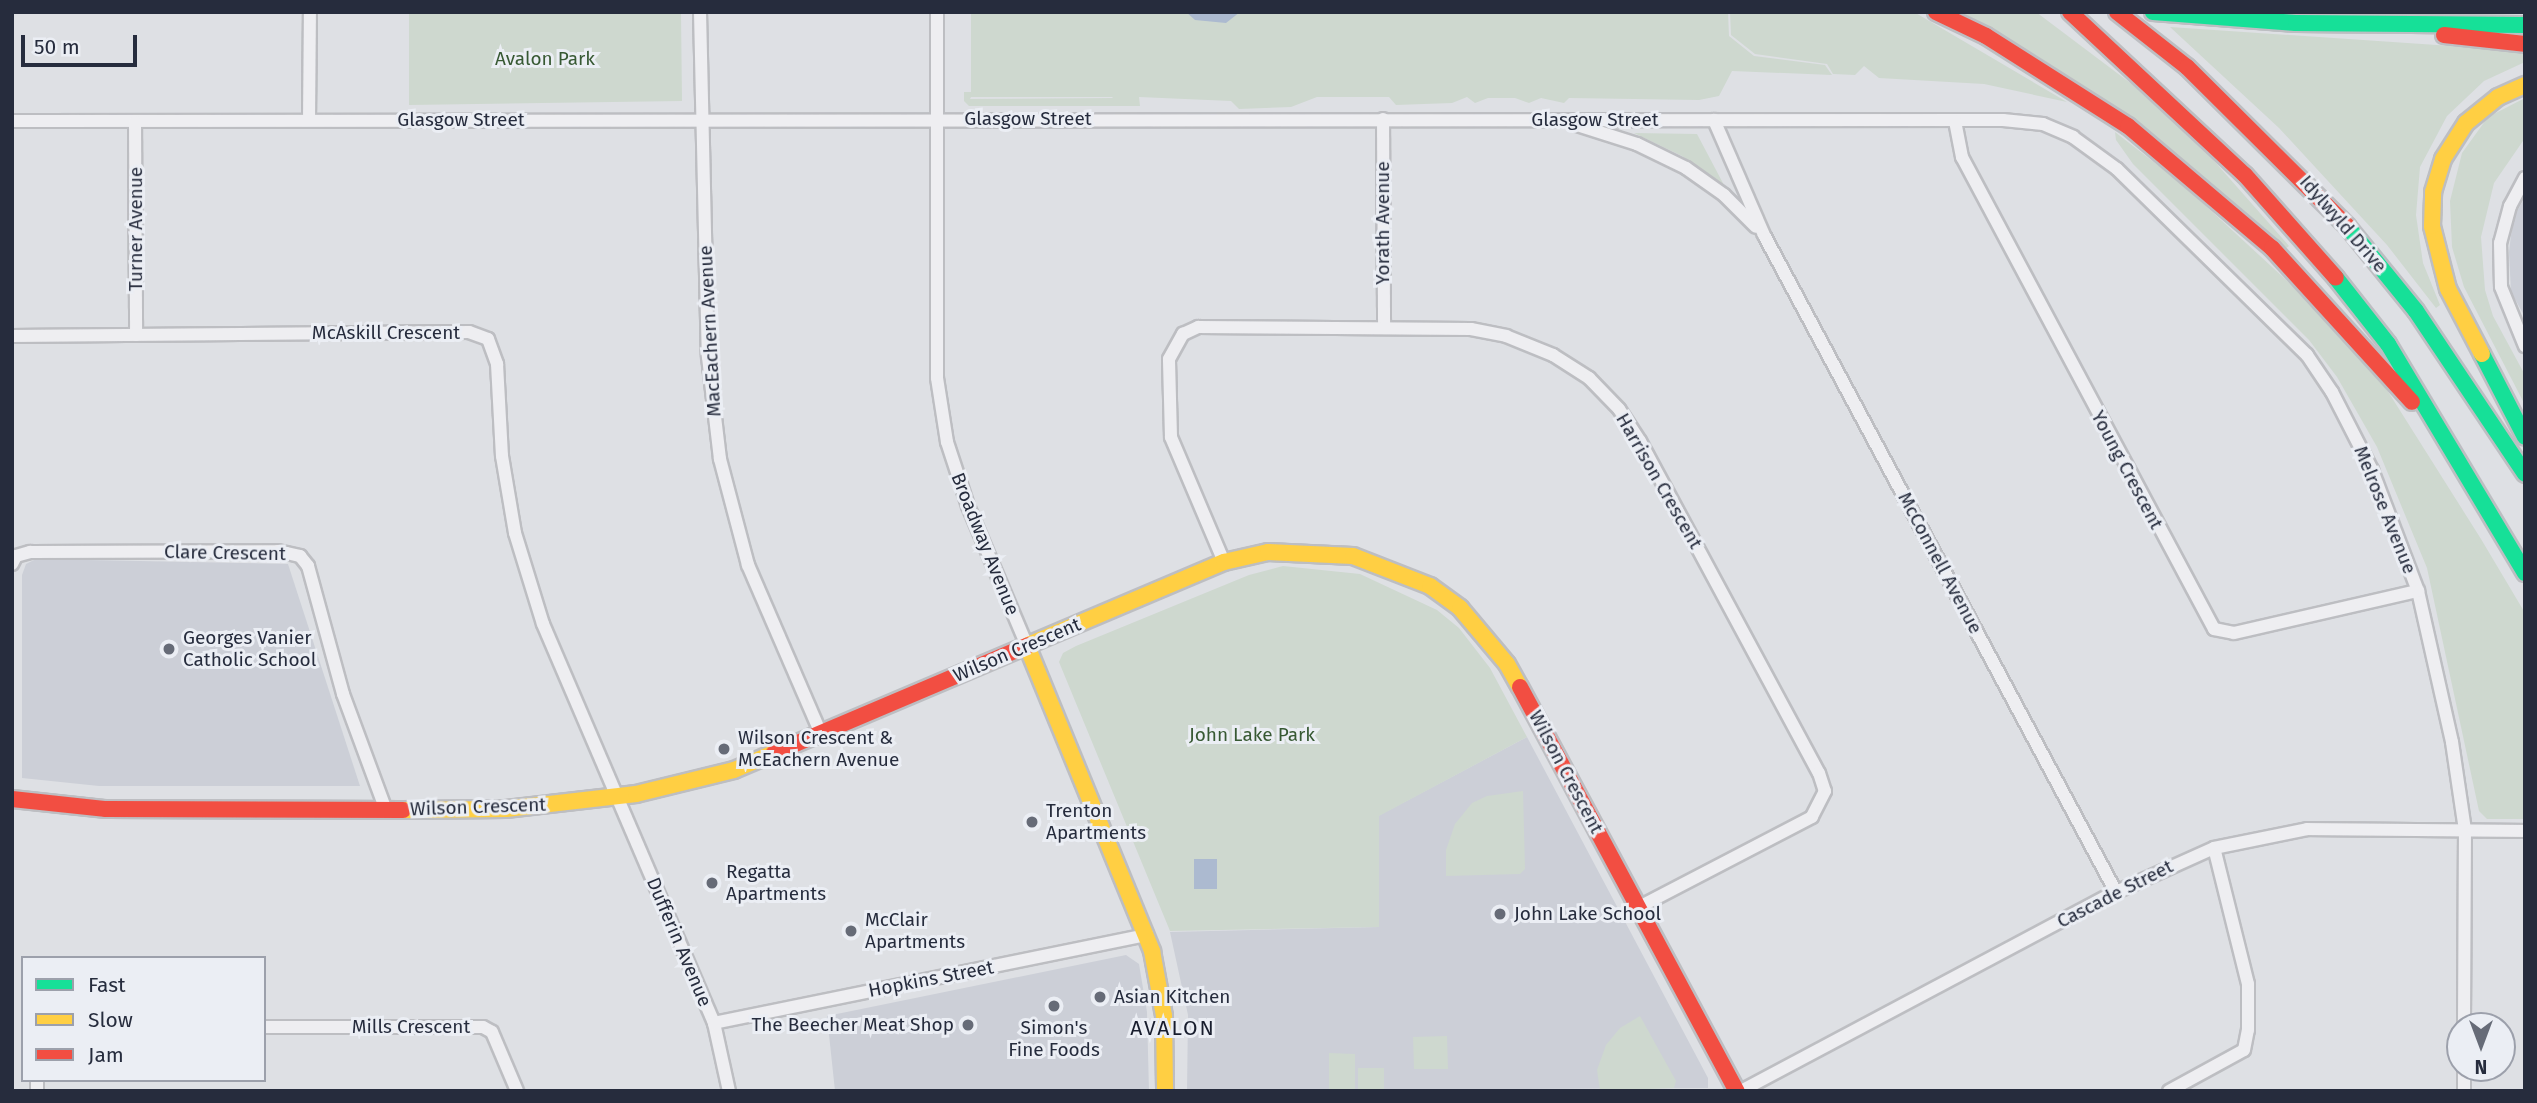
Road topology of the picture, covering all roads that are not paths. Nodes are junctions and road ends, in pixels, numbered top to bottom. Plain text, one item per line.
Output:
1 (310, 12) edge
2 (700, 12) edge
3 (937, 12) edge
4 (1936, 12) edge
5 (2070, 12) edge
6 (2117, 12) edge
7 (2153, 12) edge
8 (2525, 25) edge
9 (2383, 26) junction
10 (2525, 44) edge
11 (2525, 85) edge
12 (937, 119) junction
13 (1383, 119) junction
14 (309, 120) junction
15 (700, 120) junction
16 (1714, 120) junction
17 (12, 121) edge
18 (1562, 121) junction
19 (1955, 121) junction
20 (135, 122) junction
21 (2043, 124) joint
22 (2525, 178) edge
23 (1764, 235) junction
24 (1384, 327) junction
25 (136, 335) junction
26 (12, 337) edge
27 (2525, 346) edge
28 (2525, 436) edge
29 (2446, 439) junction
30 (2525, 474) edge
31 (1224, 562) junction
32 (12, 564) edge
33 (2525, 573) edge
34 (2418, 592) junction
35 (1027, 646) junction
36 (821, 734) junction
37 (615, 797) junction
38 (12, 799) edge
39 (386, 810) junction
40 (2465, 830) junction
41 (2525, 831) edge
42 (2214, 848) junction
43 (2116, 892) junction
44 (1639, 906) junction
45 (1147, 935) junction
46 (2464, 1012) edge
47 (714, 1023) junction
48 (266, 1027) edge
49 (517, 1091) edge
50 (729, 1091) edge
51 (1165, 1091) edge
52 (1739, 1091) edge
53 (2169, 1091) edge

1 - 14 street
2 - 15 street, MacEachern Avenue
3 - 12 street, Broadway Avenue
4 - 29 main road
5 - 29 main road, Idylwyld Drive
6 - 30 main road, Idylwyld Drive
7 - 9 main road
8 - 9 main road
9 - 10 main road
11 - 28 main road
12 - 13 street, Glasgow Street
12 - 15 street, Glasgow Street
12 - 35 street, Broadway Avenue
13 - 18 street, Glasgow Street
13 - 24 street, Yorath Avenue
14 - 15 street, Glasgow Street
14 - 20 street, Glasgow Street
15 - 36 street, MacEachern Avenue
16 - 18 street, Glasgow Street
16 - 19 street, Glasgow Street
16 - 23 street, McConnell Avenue
17 - 20 street, Glasgow Street
18 - 23 street, McConnell Avenue
19 - 21 street, Glasgow Street
19 - 34 street, Young Crescent
20 - 25 street, Turner Avenue
21 - 34 street, Melrose Avenue
22 - 27 street
23 - 43 street, McConnell Avenue
24 - 31 street, Harrison Crescent
24 - 44 street, Harrison Crescent
25 - 26 street, McAskill Crescent
25 - 37 street, McAskill Crescent
29 - 33 main road
31 - 35 main road, Wilson Crescent
31 - 44 main road, Wilson Crescent
32 - 39 street, Clare Crescent
34 - 40 street, Melrose Avenue
35 - 36 main road, Wilson Crescent
35 - 45 main road, Broadway Avenue
36 - 37 main road, Wilson Crescent
37 - 39 main road, Wilson Crescent
37 - 47 street, Dufferin Avenue
38 - 39 main road, Wilson Crescent
40 - 41 street, Cascade Street
40 - 42 street, Cascade Street
40 - 46 street, Melrose Avenue
42 - 43 street, Cascade Street
42 - 53 street
43 - 52 street, Cascade Street
44 - 52 main road, Wilson Crescent
45 - 47 street, Hopkins Street
45 - 51 main road, Broadway Avenue
47 - 50 street, Dufferin Avenue
48 - 49 street, Mills Crescent

